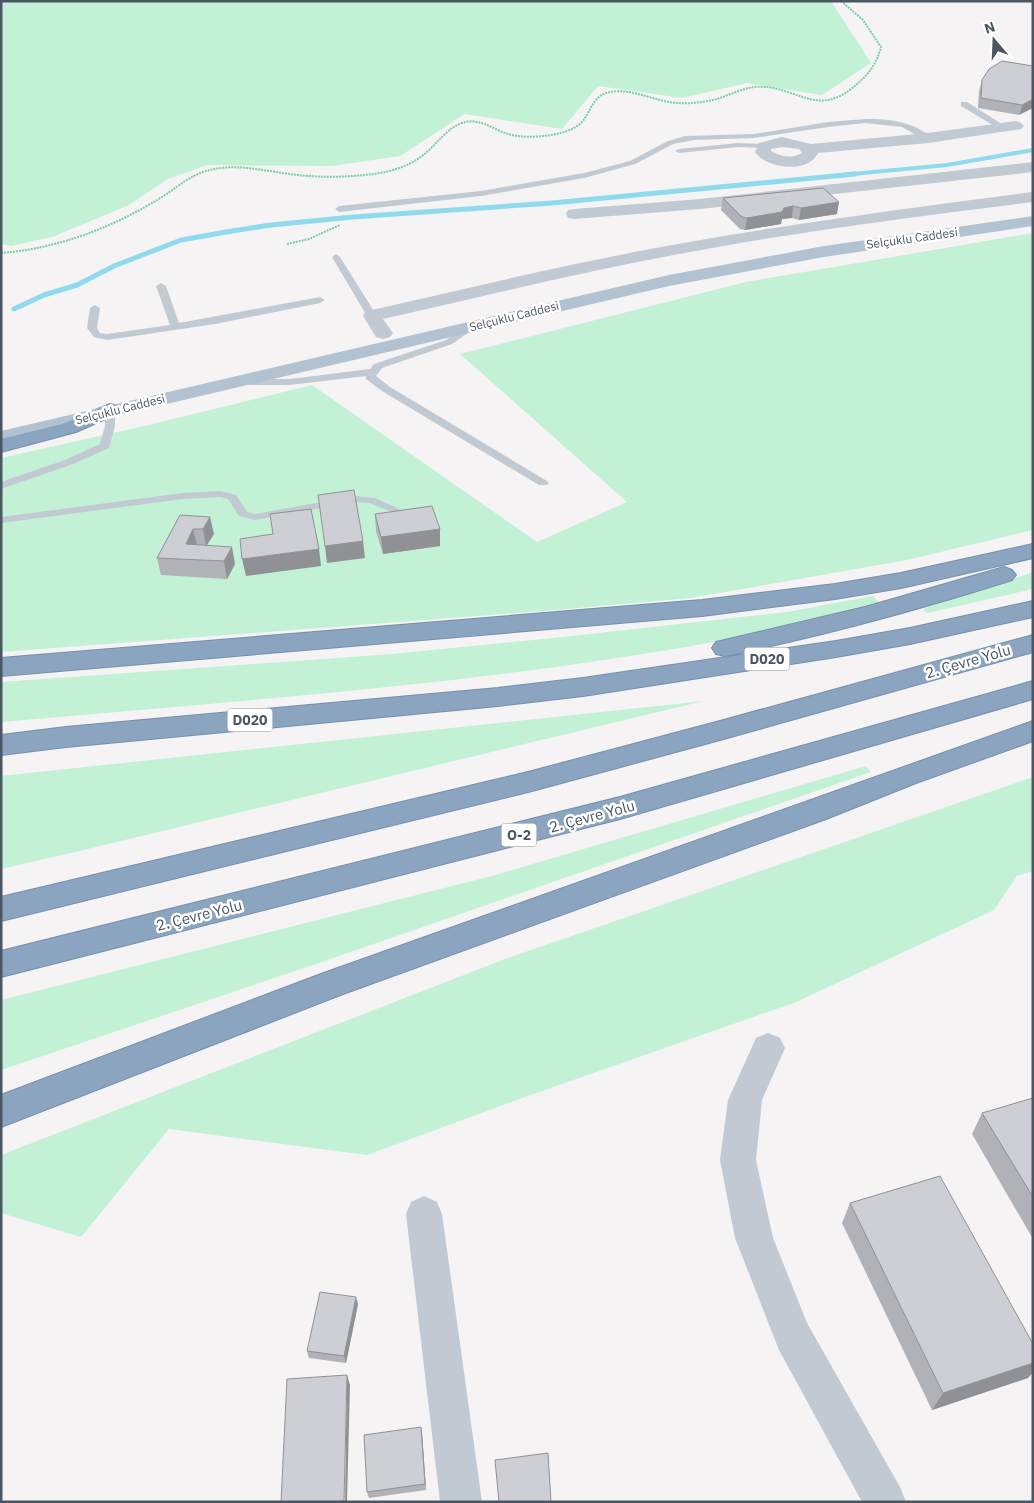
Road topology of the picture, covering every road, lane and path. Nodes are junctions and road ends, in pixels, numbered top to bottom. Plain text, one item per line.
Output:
1 (841, 1) edge
2 (964, 104) dead end
3 (1033, 123) edge
4 (1010, 127) junction
5 (928, 138) junction
6 (764, 146) joint
7 (679, 151) dead end
8 (1033, 167) edge
9 (823, 190) junction
10 (1033, 197) edge
11 (339, 209) dead end
12 (1033, 210) edge
13 (574, 214) dead end
14 (1033, 221) edge
15 (342, 222) dead end
16 (287, 244) dead end
17 (1, 253) edge
18 (336, 257) dead end
19 (161, 286) dead end
20 (320, 300) dead end
21 (95, 308) dead end
22 (372, 316) junction
23 (176, 326) junction
24 (472, 326) junction
25 (383, 333) junction
26 (374, 372) junction
27 (232, 382) junction
28 (110, 410) junction
29 (1, 420) edge
30 (1, 437) edge
31 (1, 446) edge
32 (542, 483) dead end
33 (1, 486) edge
34 (400, 512) edge
35 (1, 520) edge
36 (1033, 551) edge
37 (1033, 566) edge
38 (1033, 608) edge
39 (1033, 643) edge
40 (1, 667) edge
41 (1033, 690) edge
42 (498, 697) junction
43 (1033, 731) edge
44 (1, 745) edge
45 (1, 909) edge
46 (1, 964) edge
47 (768, 1048) dead end
48 (1, 1111) edge
49 (424, 1214) dead end
50 (460, 1502) edge
51 (886, 1502) edge

1 - 17 path
2 - 4 lane
3 - 4 street
4 - 5 street
5 - 9 street
5 - 11 lane
6 - 7 lane
6 - 9 street
8 - 9 street
9 - 10 street
9 - 12 main road, Selçuklu Caddesi
9 - 13 street
9 - 22 street
9 - 25 main road, Selçuklu Caddesi
14 - 24 main road, Selçuklu Caddesi
15 - 16 path
18 - 22 lane
19 - 23 lane
20 - 23 lane
21 - 23 lane
22 - 25 street
24 - 26 lane
24 - 27 main road, Selçuklu Caddesi
25 - 29 main road, Selçuklu Caddesi
26 - 27 lane
26 - 32 lane
27 - 28 main road, Selçuklu Caddesi
28 - 30 main road, Selçuklu Caddesi
28 - 31 highway
28 - 33 lane
34 - 35 lane
36 - 40 highway
37 - 42 highway
38 - 42 highway, D020
39 - 45 highway, 2. Çevre Yolu
41 - 46 highway, 2. Çevre Yolu / O-2
42 - 44 highway, D020
43 - 48 highway
47 - 51 street
49 - 50 street

